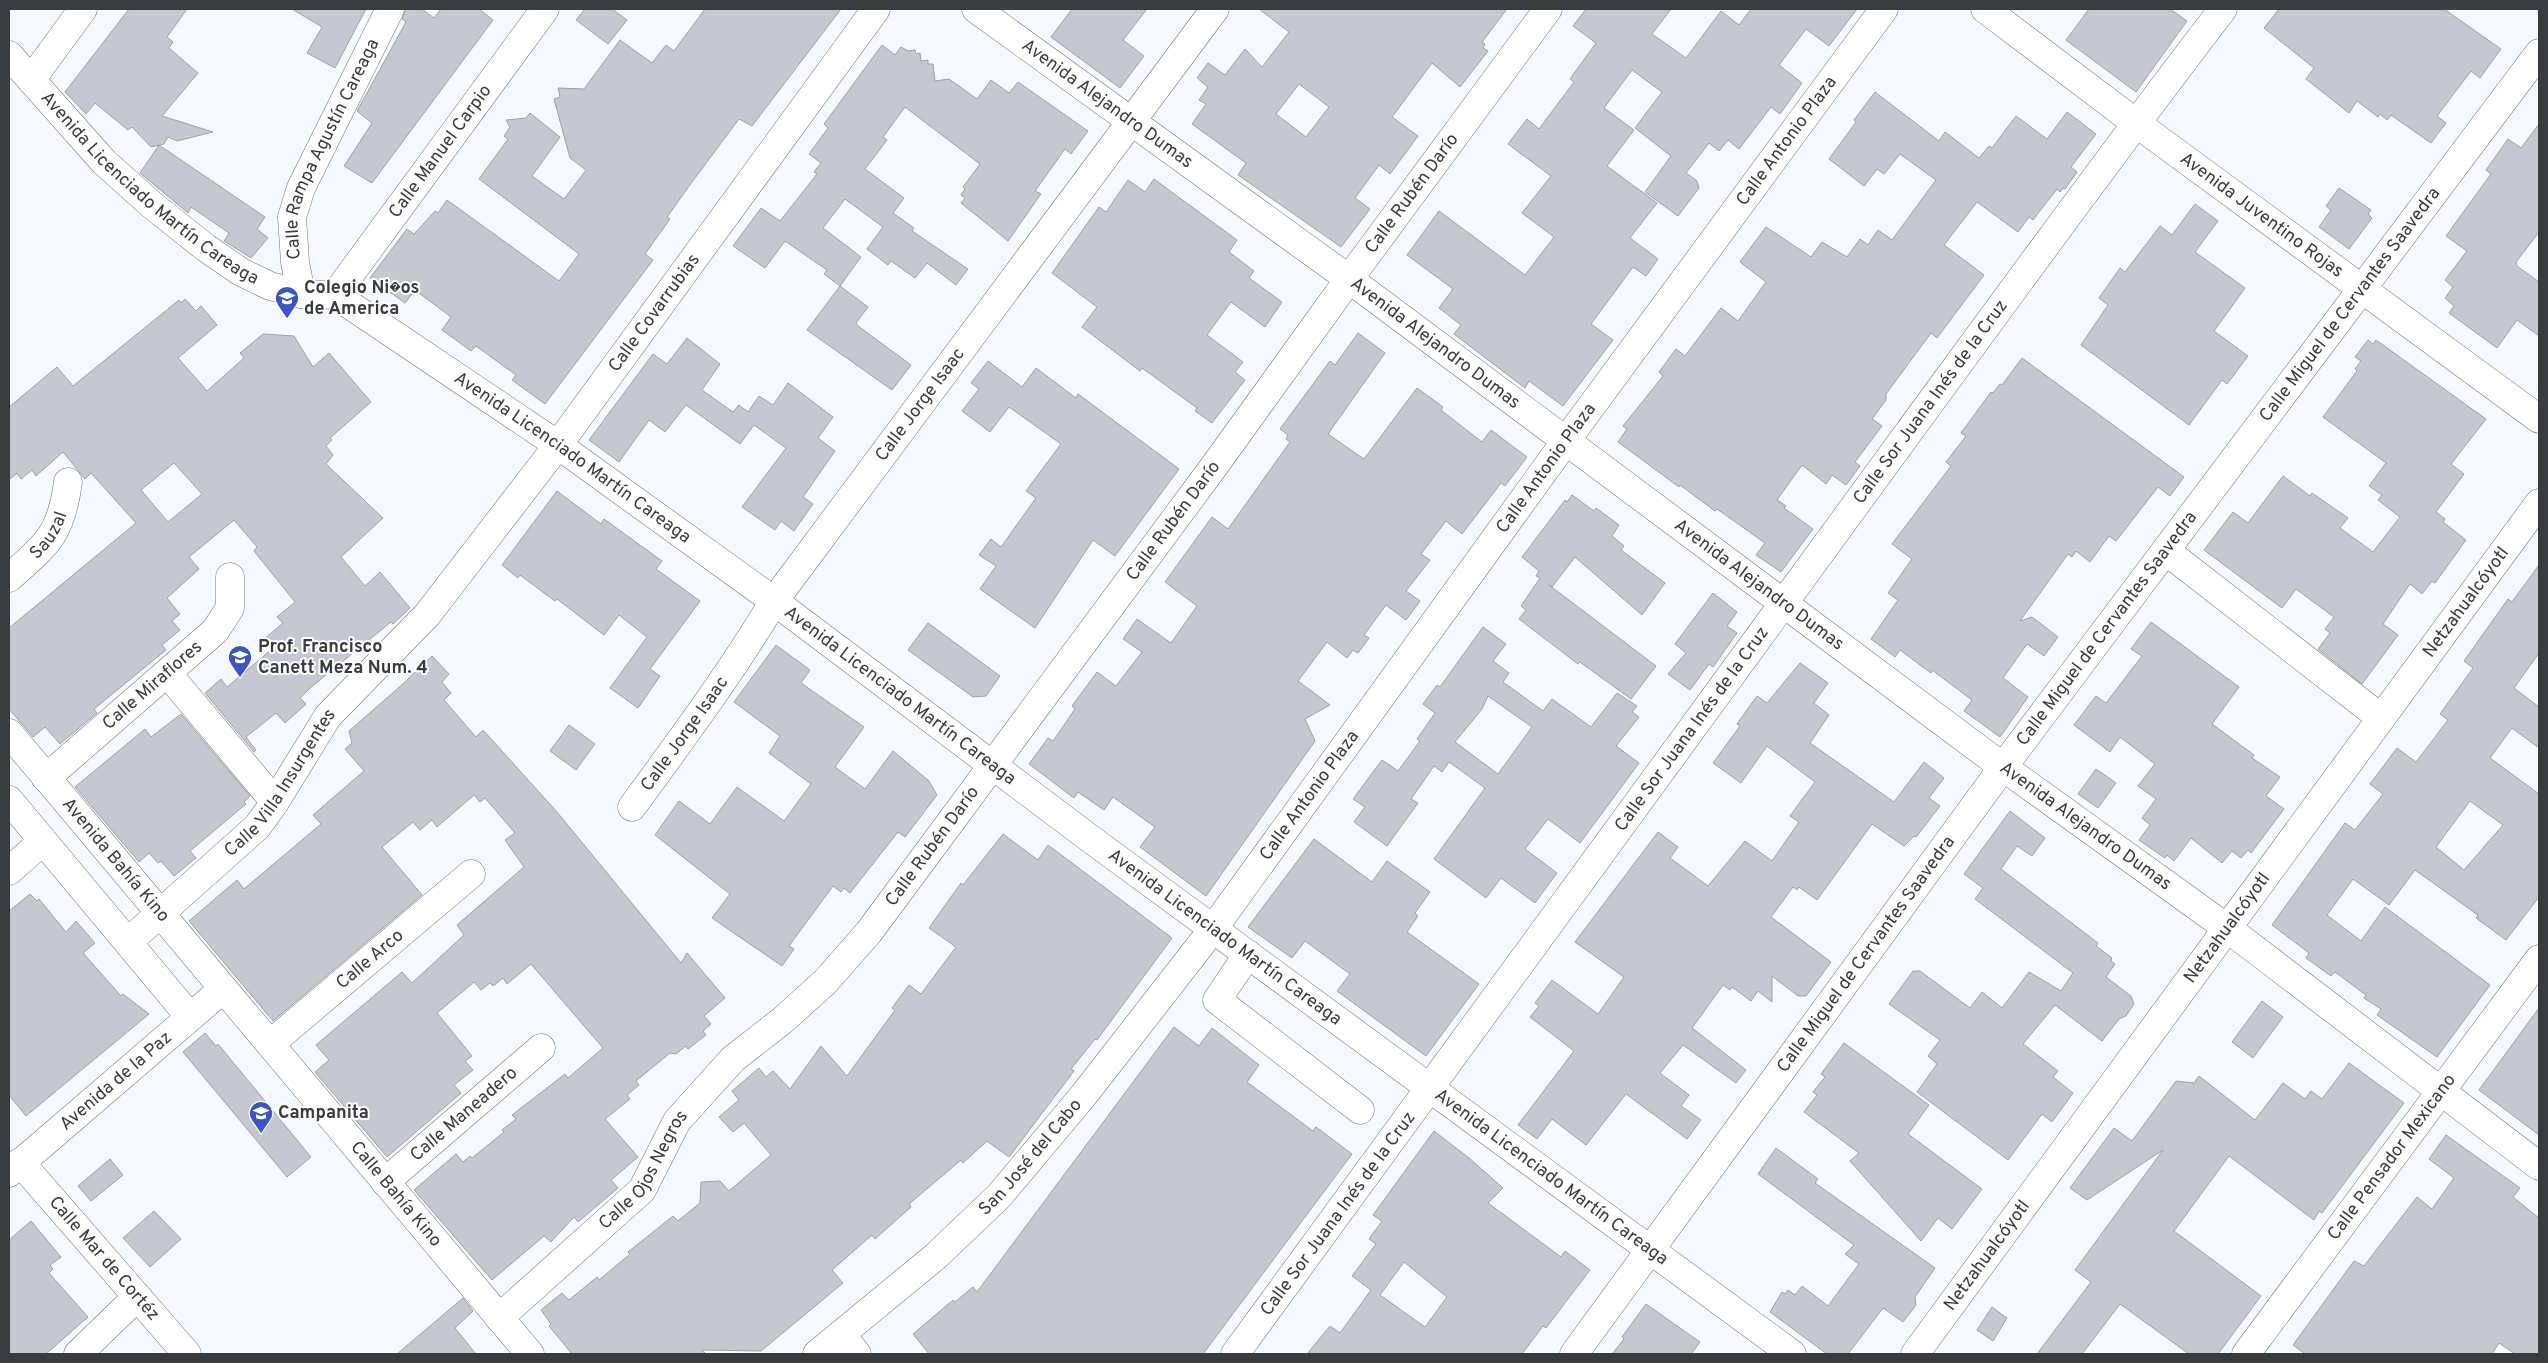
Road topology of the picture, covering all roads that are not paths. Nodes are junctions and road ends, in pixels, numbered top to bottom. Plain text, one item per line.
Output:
1 (84, 9) edge
2 (390, 9) edge
3 (545, 9) edge
4 (876, 9) edge
5 (976, 9) edge
6 (1215, 9) edge
7 (1548, 9) edge
8 (1884, 9) edge
9 (1985, 9) edge
10 (2223, 9) edge
11 (2539, 53) edge
12 (9, 55) edge
13 (31, 80) junction
14 (1132, 122) junction
15 (2136, 122) junction
16 (1348, 279) junction
17 (2362, 290) junction
18 (301, 294) junction
19 (335, 295) junction
20 (2539, 419) edge
21 (1565, 442) junction
22 (558, 445) junction
23 (68, 482) dead end
24 (2539, 503) edge
25 (2166, 551) junction
26 (230, 577) dead end
27 (9, 578) edge
28 (774, 601) junction
29 (1783, 603) junction
30 (427, 615) joint
31 (168, 674) junction
32 (2381, 718) junction
33 (9, 734) edge
34 (992, 766) junction
35 (2003, 767) junction
36 (46, 778) junction
37 (9, 800) edge
38 (275, 802) junction
39 (632, 807) dead end
40 (43, 841) junction
41 (9, 871) edge
42 (471, 874) dead end
43 (160, 914) junction
44 (2227, 928) junction
45 (1213, 929) junction
46 (128, 942) junction
47 (1248, 954) junction
48 (2539, 959) edge
49 (223, 989) junction
50 (190, 1016) junction
51 (784, 1020) joint
52 (270, 1044) junction
53 (541, 1048) dead end
54 (1432, 1088) junction
55 (2439, 1092) junction
56 (1360, 1110) dead end
57 (2539, 1166) edge
58 (14, 1167) edge
59 (385, 1182) junction
60 (1651, 1250) junction
61 (137, 1297) junction
62 (499, 1318) junction
63 (849, 1344) edge
64 (78, 1354) edge
65 (186, 1354) edge
66 (530, 1354) edge
67 (817, 1354) edge
68 (1234, 1354) edge
69 (1574, 1354) edge
70 (1792, 1354) edge
71 (1915, 1354) edge
72 (2246, 1354) edge

1 - 13 street
2 - 18 street, Calle Rampa Agustín Careaga
3 - 19 street, Calle Manuel Carpio
4 - 22 street, Calle Covarrubias
5 - 14 street, Avenida Alejandro Dumas
6 - 14 street, Calle Jorge Isaac
7 - 16 street, Calle Rubén Darío
8 - 21 street, Calle Antonio Plaza
9 - 15 street, Avenida Juventino Rojas
10 - 15 street, Calle Sor Juana Inés de la Cruz
11 - 17 street, Calle Miguel de Cervantes Saavedra
12 - 13 street, Avenida Licenciado Martín Careaga
13 - 18 street, Avenida Licenciado Martín Careaga
14 - 16 street, Avenida Alejandro Dumas
14 - 28 street, Calle Jorge Isaac
15 - 17 street, Avenida Juventino Rojas
15 - 29 street, Calle Sor Juana Inés de la Cruz
16 - 21 street, Avenida Alejandro Dumas
16 - 34 street, Calle Rubén Darío
17 - 20 street, Avenida Juventino Rojas
17 - 25 street, Calle Miguel de Cervantes Saavedra
18 - 19 street, Avenida Licenciado Martín Careaga
19 - 22 street, Avenida Licenciado Martín Careaga
21 - 29 street, Avenida Alejandro Dumas
21 - 45 street, Calle Antonio Plaza
22 - 28 street, Avenida Licenciado Martín Careaga
22 - 30 street, Calle Covarrubias
23 - 27 street, Sauzal
24 - 32 street, Netzahualcóyotl
25 - 32 street
25 - 35 street, Calle Miguel de Cervantes Saavedra
26 - 31 street, Calle Miraflores
28 - 34 street, Avenida Licenciado Martín Careaga
28 - 39 street, Calle Jorge Isaac
29 - 35 street, Avenida Alejandro Dumas
29 - 54 street, Calle Sor Juana Inés de la Cruz
30 - 38 street, Calle Villa Insurgentes
31 - 36 street, Calle Miraflores
31 - 38 street
32 - 44 street, Netzahualcóyotl
33 - 36 street, Avenida Bahía Kino
34 - 45 street, Avenida Licenciado Martín Careaga
34 - 51 street, Calle Rubén Darío
35 - 44 street, Avenida Alejandro Dumas
35 - 60 street, Calle Miguel de Cervantes Saavedra
36 - 43 street, Avenida Bahía Kino
37 - 40 street
38 - 43 street, Calle Villa Insurgentes
40 - 41 street
40 - 46 street
42 - 52 street, Calle Arco
43 - 46 street, Calle Villa Insurgentes
43 - 49 street, Avenida Bahía Kino
44 - 55 street, Avenida Alejandro Dumas
44 - 71 street, Netzahualcóyotl
45 - 47 street, Avenida Licenciado Martín Careaga
45 - 63 street, San José del Cabo
46 - 50 street
47 - 54 street, Avenida Licenciado Martín Careaga
47 - 56 street
48 - 55 street, Calle Pensador Mexicano
49 - 50 street, Avenida de la Paz
49 - 52 street, Calle Bahía Kino
50 - 58 street, Avenida de la Paz
51 - 62 street, Calle Ojos Negros
52 - 59 street, Calle Bahía Kino
53 - 59 street, Calle Maneadero
54 - 60 street, Avenida Licenciado Martín Careaga
54 - 68 street, Calle Sor Juana Inés de la Cruz
55 - 57 street, Avenida Alejandro Dumas
55 - 72 street, Calle Pensador Mexicano
58 - 61 street, Calle Mar de Cortéz
59 - 62 street, Calle Bahía Kino
60 - 69 street, Calle Miguel de Cervantes Saavedra
60 - 70 street, Avenida Licenciado Martín Careaga
61 - 64 street
61 - 65 street, Calle Mar de Cortéz
62 - 66 street, Calle Bahía Kino
63 - 67 street, San José del Cabo

